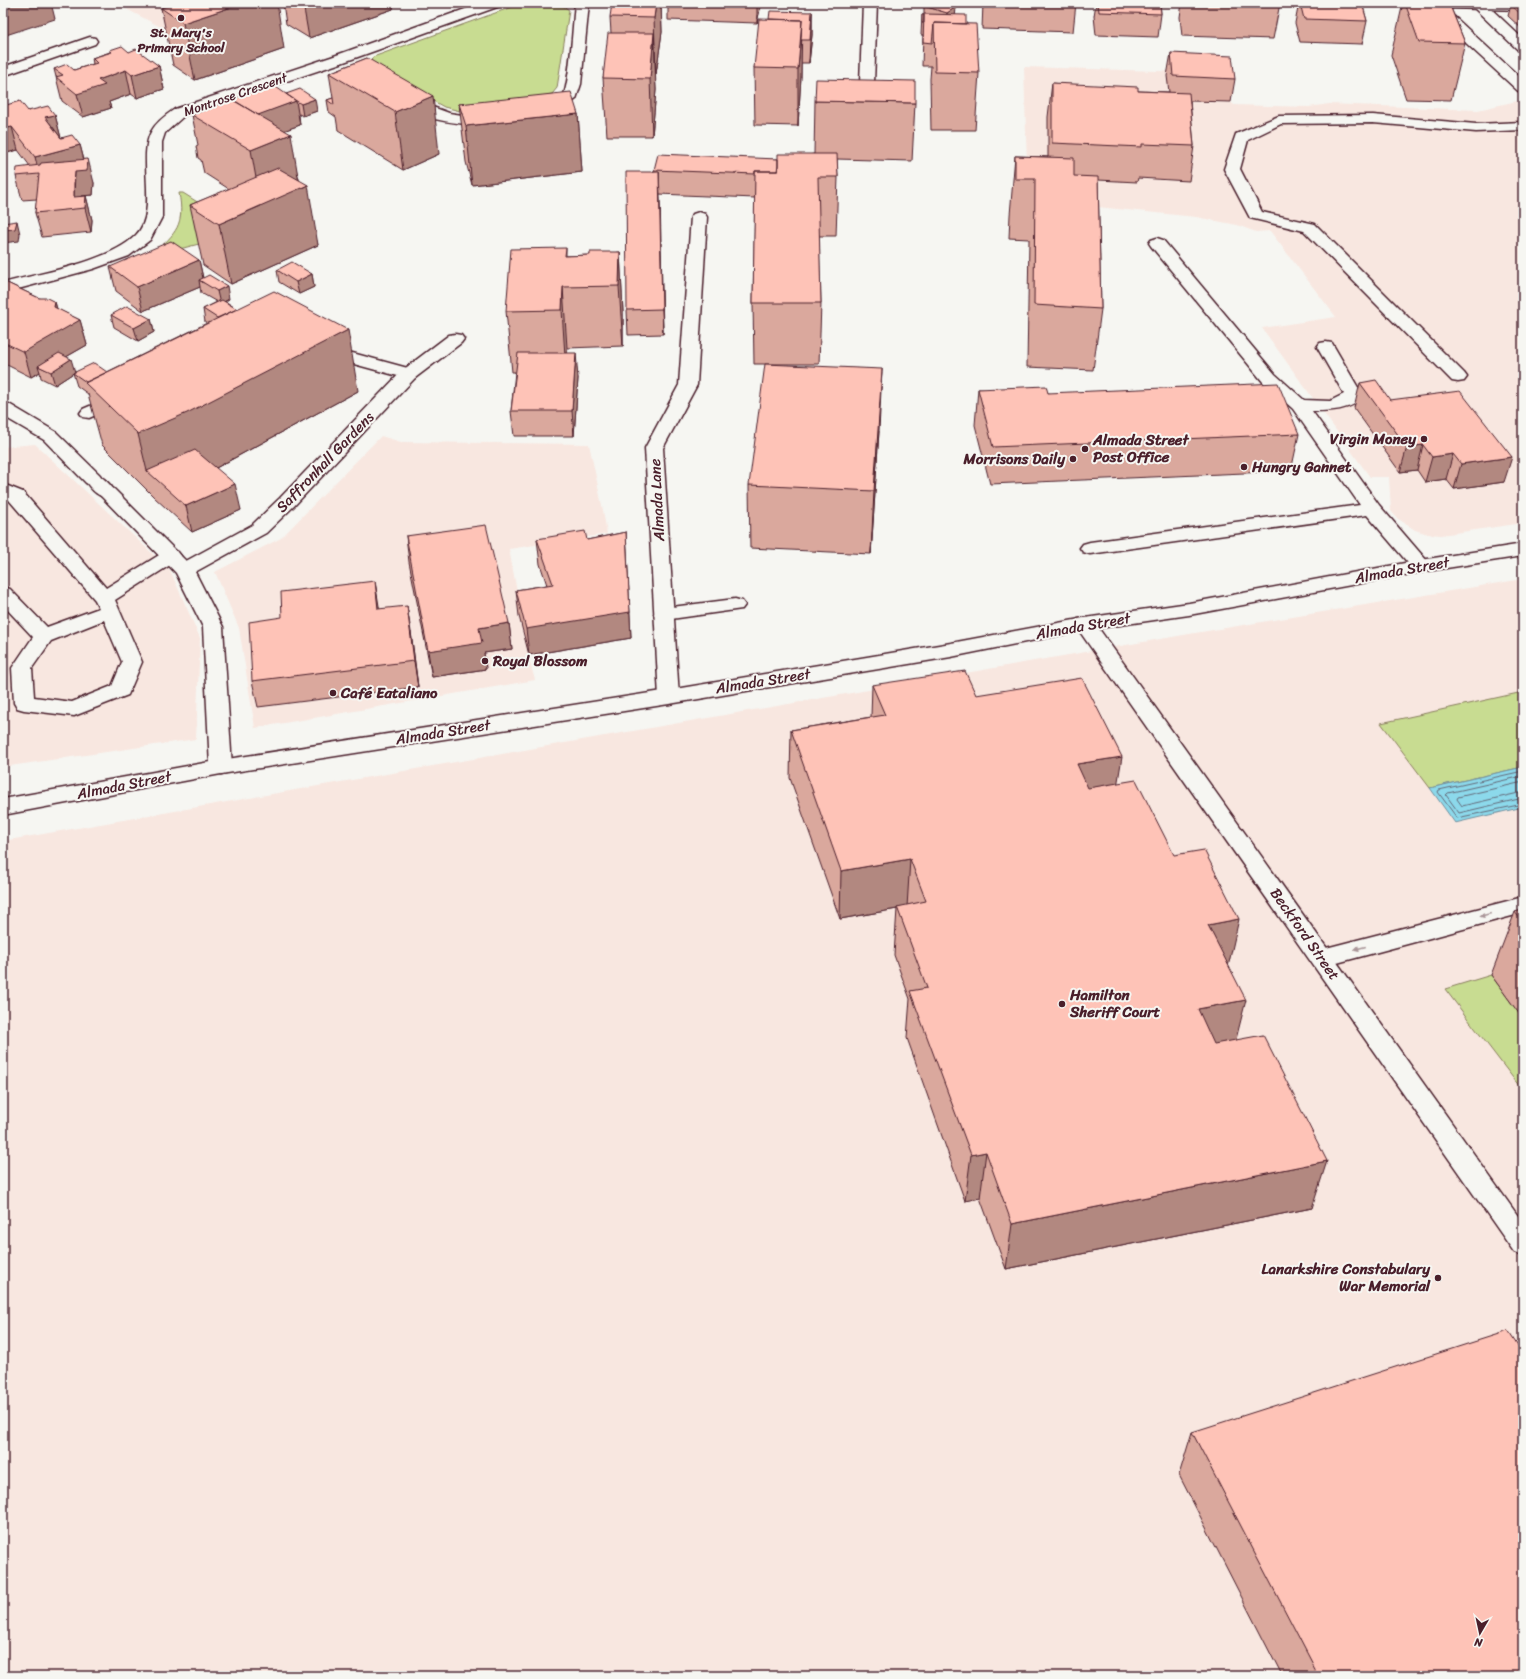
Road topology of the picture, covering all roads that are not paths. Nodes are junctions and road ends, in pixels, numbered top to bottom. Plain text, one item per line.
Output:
1 (495, 3) edge
2 (582, 3) edge
3 (870, 3) edge
4 (1412, 3) edge
5 (1432, 4) edge
6 (1479, 5) junction
7 (1523, 6) edge
8 (90, 41) dead end
9 (1523, 47) edge
10 (336, 60) junction
11 (349, 68) edge
12 (1523, 71) edge
13 (3, 72) edge
14 (1507, 73) junction
15 (1523, 88) edge
16 (395, 94) edge
17 (866, 112) edge
18 (534, 114) edge
19 (503, 118) edge
20 (1523, 126) edge
21 (698, 217) dead end
22 (1157, 243) dead end
23 (3, 288) edge
24 (455, 339) dead end
25 (311, 347) edge
26 (1326, 347) dead end
27 (409, 374) junction
28 (1458, 377) dead end
29 (131, 392) edge
30 (1301, 407) junction
31 (3, 408) edge
32 (1278, 410) edge
33 (89, 413) edge
34 (3, 490) edge
35 (1372, 509) junction
36 (1090, 548) dead end
37 (1523, 550) edge
38 (177, 563) junction
39 (1421, 566) junction
40 (3, 593) edge
41 (107, 605) junction
42 (735, 605) dead end
43 (664, 614) junction
44 (1085, 624) junction
45 (44, 636) junction
46 (669, 697) junction
47 (221, 767) junction
48 (3, 807) edge
49 (1523, 905) edge
50 (1322, 958) junction
51 (1523, 1244) edge

1 - 10 street, Montrose Crescent
2 - 18 street
3 - 17 street
4 - 5 street
5 - 6 street
5 - 14 street
6 - 7 street
6 - 9 street
8 - 13 street
10 - 11 street
10 - 23 street, Montrose Crescent
12 - 14 street
14 - 15 street
16 - 19 street
20 - 28 street
21 - 43 street, Almada Lane
22 - 30 street
24 - 27 street, Saffronhall Gardens
25 - 27 street
26 - 30 street
27 - 38 street, Saffronhall Gardens
29 - 33 street
30 - 32 street
30 - 35 street
31 - 38 street
34 - 41 street
35 - 36 street
35 - 39 street
37 - 39 street, Almada Street
38 - 41 street, Saffronhall Gardens
38 - 47 street
39 - 44 street, Almada Street
40 - 45 street
41 - 45 street, Saffronhall Gardens
41 - 45 street
42 - 43 street
43 - 46 street, Almada Lane
44 - 46 street, Almada Street
44 - 50 street, Beckford Street
46 - 47 street, Almada Street
47 - 48 street, Almada Street
49 -> 50 street
50 - 51 street, Beckford Street

